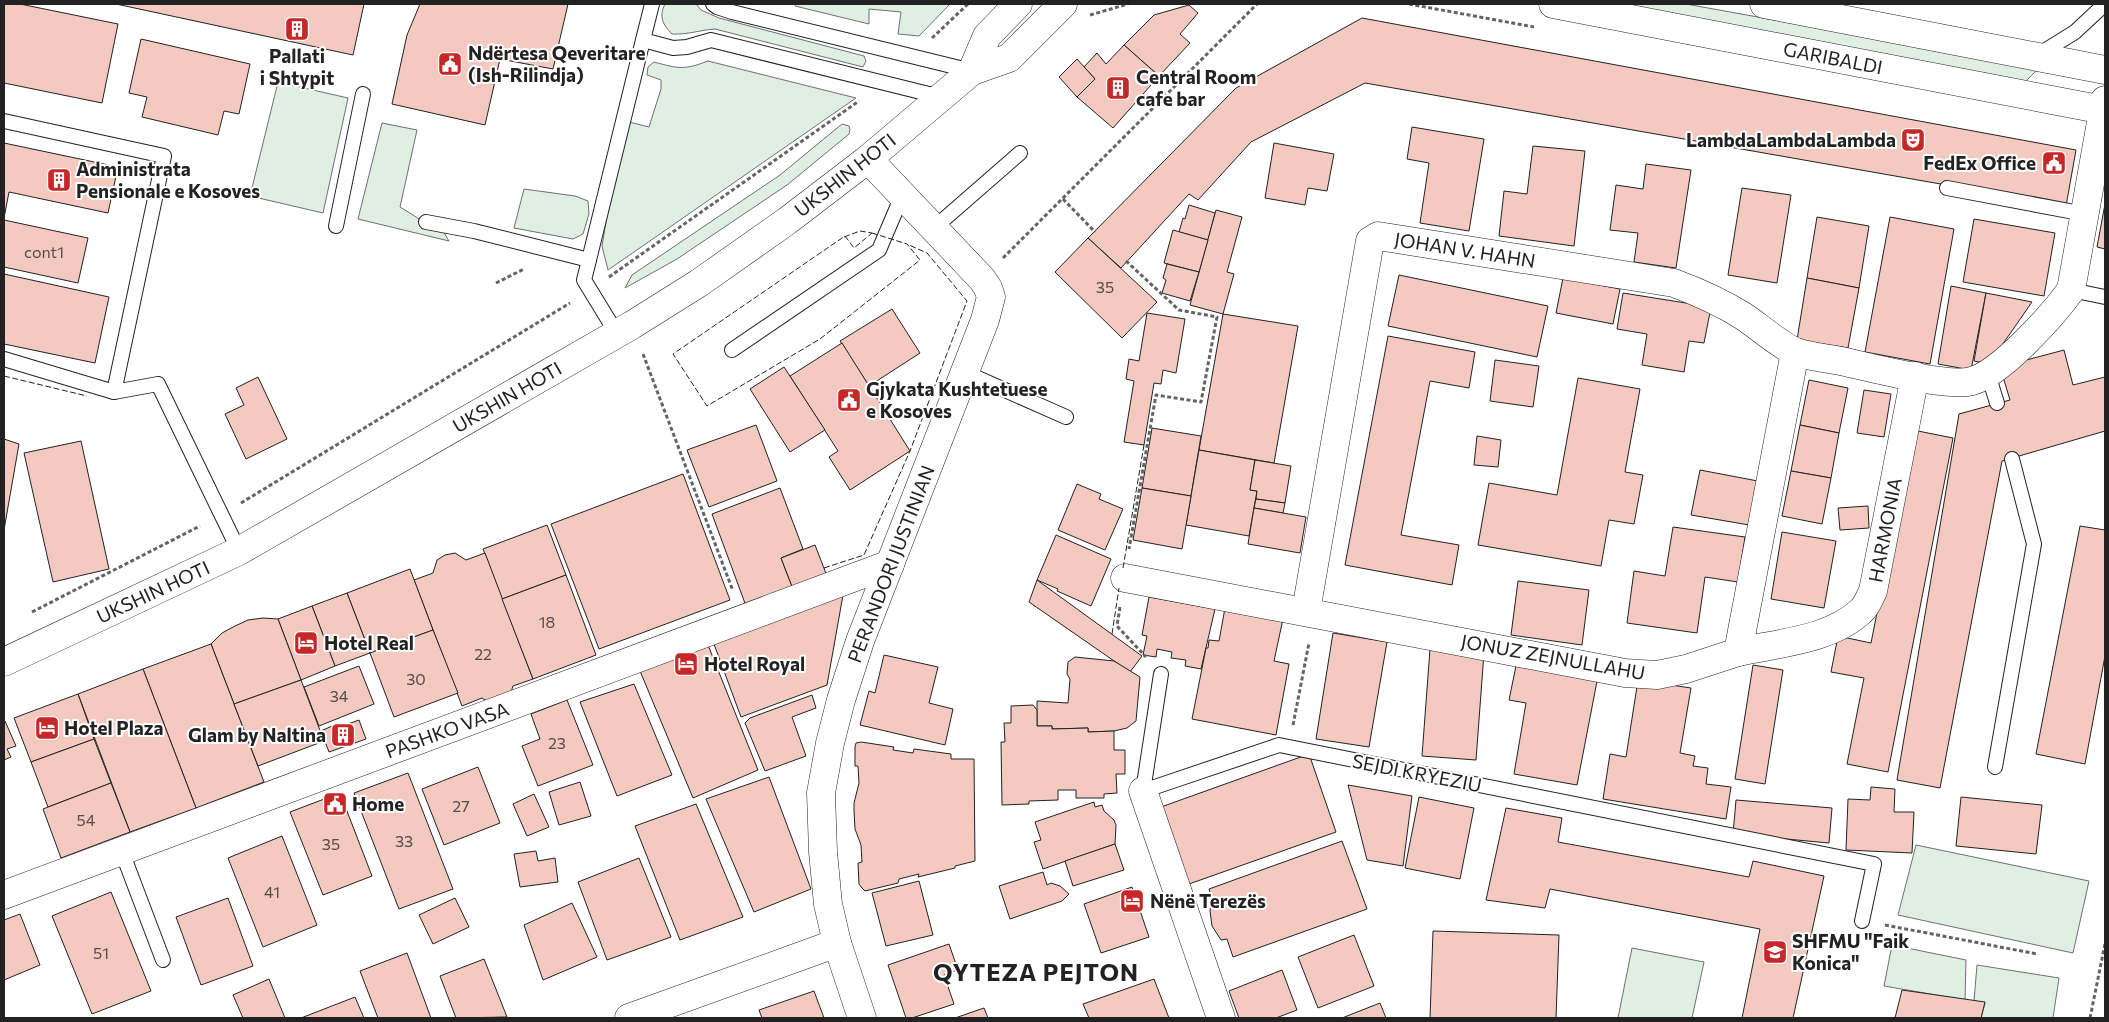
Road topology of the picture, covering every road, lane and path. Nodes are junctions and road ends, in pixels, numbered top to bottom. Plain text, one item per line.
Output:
1 (652, 4) edge
2 (714, 4) edge
3 (968, 4) edge
4 (1018, 4) edge
5 (1063, 4) edge
6 (1257, 4) edge
7 (1552, 4) edge
8 (1764, 4) edge
9 (2105, 4) edge
10 (643, 40) junction
11 (2037, 56) junction
12 (912, 57) junction
13 (2105, 70) edge
14 (972, 71) junction
15 (884, 83) junction
16 (363, 94) dead end
17 (942, 98) junction
18 (2104, 105) edge
19 (4, 121) edge
20 (1020, 153) dead end
21 (868, 159) junction
22 (1947, 188) dead end
23 (902, 196) junction
24 (1063, 199) junction
25 (2086, 214) junction
26 (426, 222) dead end
27 (336, 226) dead end
28 (934, 228) junction
29 (1095, 232) dead end
30 (589, 260) junction
31 (1126, 262) dead end
32 (982, 279) junction
33 (2071, 290) junction
34 (590, 291) junction
35 (2105, 297) edge
36 (625, 330) junction
37 (732, 350) dead end
38 (1795, 352) junction
39 (4, 359) edge
40 (964, 372) junction
41 (1988, 374) junction
42 (1915, 376) junction
43 (114, 392) junction
44 (1997, 404) dead end
45 (1066, 417) dead end
46 (2012, 459) dead end
47 (222, 515) junction
48 (238, 551) junction
49 (890, 564) junction
50 (1124, 578) junction
51 (736, 599) dead end
52 (1310, 612) junction
53 (30, 614) dead end
54 (1738, 652) junction
55 (4, 662) edge
56 (1161, 674) joint
57 (1289, 747) junction
58 (1995, 767) dead end
59 (1143, 791) junction
60 (122, 852) junction
61 (4, 895) edge
62 (1862, 921) joint
63 (837, 943) junction
64 (2105, 944) edge
65 (2037, 954) dead end
66 (163, 960) dead end
67 (629, 1018) edge
68 (862, 1018) edge
69 (1221, 1018) edge
70 (2090, 1018) edge

1 - 10 lane
2 - 12 lane
3 - 12 path
4 - 14 street, UKSHIN HOTI
5 - 14 street, UKSHIN HOTI
6 - 24 path
7 - 18 street, GARIBALDI
8 - 11 street
9 - 11 lane
10 - 15 lane
10 - 30 lane
11 - 13 street
12 - 14 lane
14 - 17 street, UKSHIN HOTI
15 - 17 lane
15 - 34 path
16 - 27 lane
17 - 21 street, UKSHIN HOTI
18 - 25 street
19 - 43 lane
20 - 28 lane
21 - 23 street, PERANDORI JUSTINIAN
21 - 36 street, UKSHIN HOTI
22 - 25 lane
23 - 28 street, PERANDORI JUSTINIAN
23 - 37 lane
24 - 29 path
24 - 32 path
25 - 33 street
26 - 30 lane
28 - 32 street, PERANDORI JUSTINIAN
30 - 34 lane
31 - 50 path
32 - 40 street, PERANDORI JUSTINIAN
33 - 35 lane
33 - 41 street
34 - 36 lane
34 - 47 path
36 - 48 street, UKSHIN HOTI
36 - 51 path
38 - 42 street, JOHAN V. HAHN
38 - 52 street, JOHAN V. HAHN
38 - 54 street
39 - 43 lane
40 - 45 lane
40 - 49 street, PERANDORI JUSTINIAN
41 - 42 street, JOHAN V. HAHN
41 - 44 lane
42 - 54 street, HARMONIA
43 - 47 lane
46 - 58 lane
47 - 48 lane
47 - 53 path
48 - 55 street, UKSHIN HOTI
49 - 60 street, PASHKO VASA
49 - 63 street, PERANDORI JUSTINIAN
50 - 52 street, JONUZ ZEJNULLAHU
50 - 56 path
52 - 54 street, JONUZ ZEJNULLAHU
52 - 57 path
56 - 59 lane
57 - 59 lane, SEJDI KRYEZIU
57 - 62 lane, SEJDI KRYEZIU
59 - 69 street
60 - 61 street, PASHKO VASA
60 - 66 lane
62 - 65 path
63 - 67 street
63 - 68 street, PERANDORI JUSTINIAN
64 - 70 path

